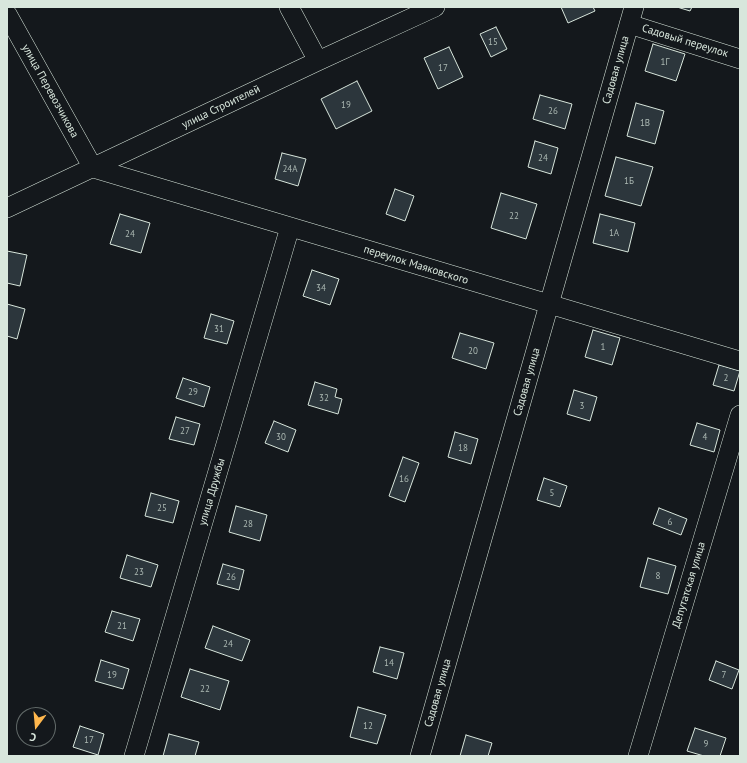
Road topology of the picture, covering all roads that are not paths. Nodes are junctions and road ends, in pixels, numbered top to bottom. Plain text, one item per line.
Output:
1 (289, 7) edge
2 (435, 7) edge
3 (7, 14) edge
4 (632, 15) edge
5 (740, 58) edge
6 (318, 61) junction
7 (93, 168) junction
8 (7, 208) edge
9 (290, 227) junction
10 (549, 305) junction
11 (740, 362) edge
12 (740, 415) edge
13 (134, 756) edge
14 (420, 756) edge
15 (638, 756) edge

1 - 6 street
2 - 6 street, улица Строителей
3 - 7 street, улица Перевозчикова
4 - 5 street, Садовый переулок
4 - 10 street, Садовая улица
6 - 7 street, улица Строителей
7 - 8 street, улица Строителей
7 - 9 street, переулок Маяковского
9 - 10 street, переулок Маяковского
9 - 13 street, улица Дружбы
10 - 11 street, переулок Маяковского
10 - 14 street, Садовая улица
12 - 15 street, Депутатская улица

